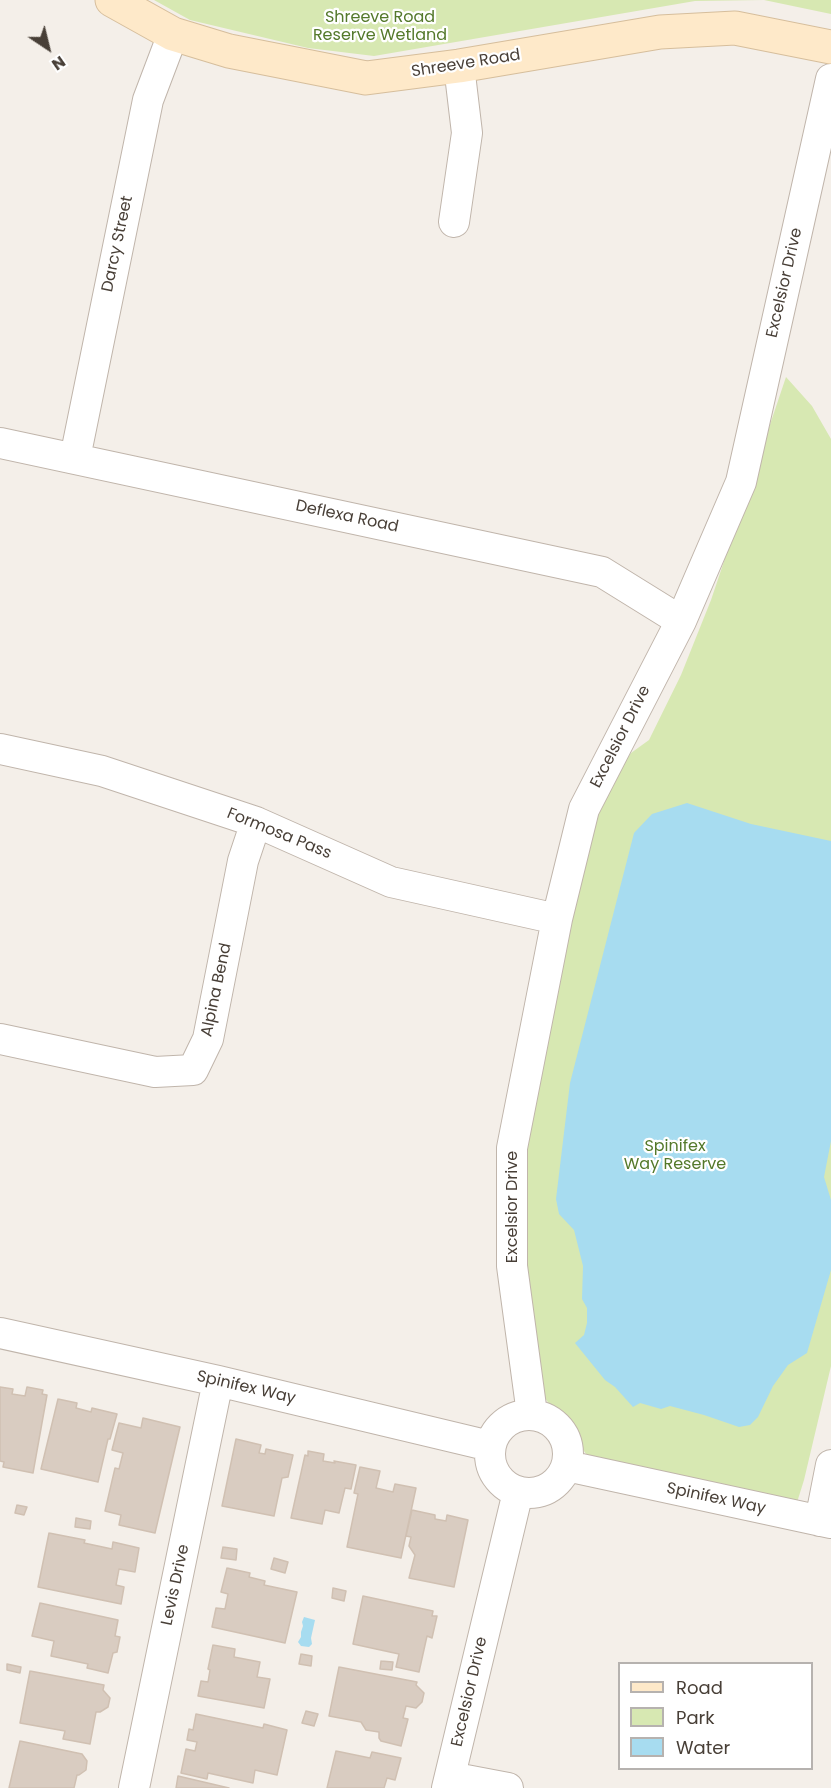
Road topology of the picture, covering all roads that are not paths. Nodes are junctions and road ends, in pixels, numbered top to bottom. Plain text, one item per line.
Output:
1 (112, 0) edge
2 (173, 34) junction
3 (831, 47) edge
4 (459, 66) junction
5 (831, 79) edge
6 (454, 222) dead end
7 (0, 443) edge
8 (75, 458) junction
9 (681, 621) junction
10 (0, 749) edge
11 (256, 822) junction
12 (557, 919) junction
13 (0, 1039) edge
14 (0, 1333) edge
15 (218, 1381) junction
16 (532, 1414) junction
17 (490, 1446) junction
18 (831, 1465) edge
19 (567, 1466) junction
20 (518, 1492) junction
21 (825, 1522) edge
22 (448, 1782) edge
23 (134, 1788) edge
24 (508, 1788) edge

1 - 2 street, Shreeve Road
2 - 4 street, Shreeve Road
2 - 8 street, Darcy Street
3 - 4 street, Shreeve Road
4 - 6 street
5 - 9 street, Excelsior Drive
7 - 8 street, Deflexa Road
8 - 9 street, Deflexa Road
9 - 12 street, Excelsior Drive
10 - 11 street, Formosa Pass
11 - 12 street, Formosa Pass
11 - 13 street, Alpina Bend
12 - 16 street, Excelsior Drive
14 - 15 street, Spinifex Way
15 - 17 street, Spinifex Way
15 - 23 street, Levis Drive
16 - 17 street
16 - 19 street
17 - 20 street
18 - 21 street
19 - 20 street
19 - 21 street, Spinifex Way
20 - 22 street, Excelsior Drive
22 - 24 street

